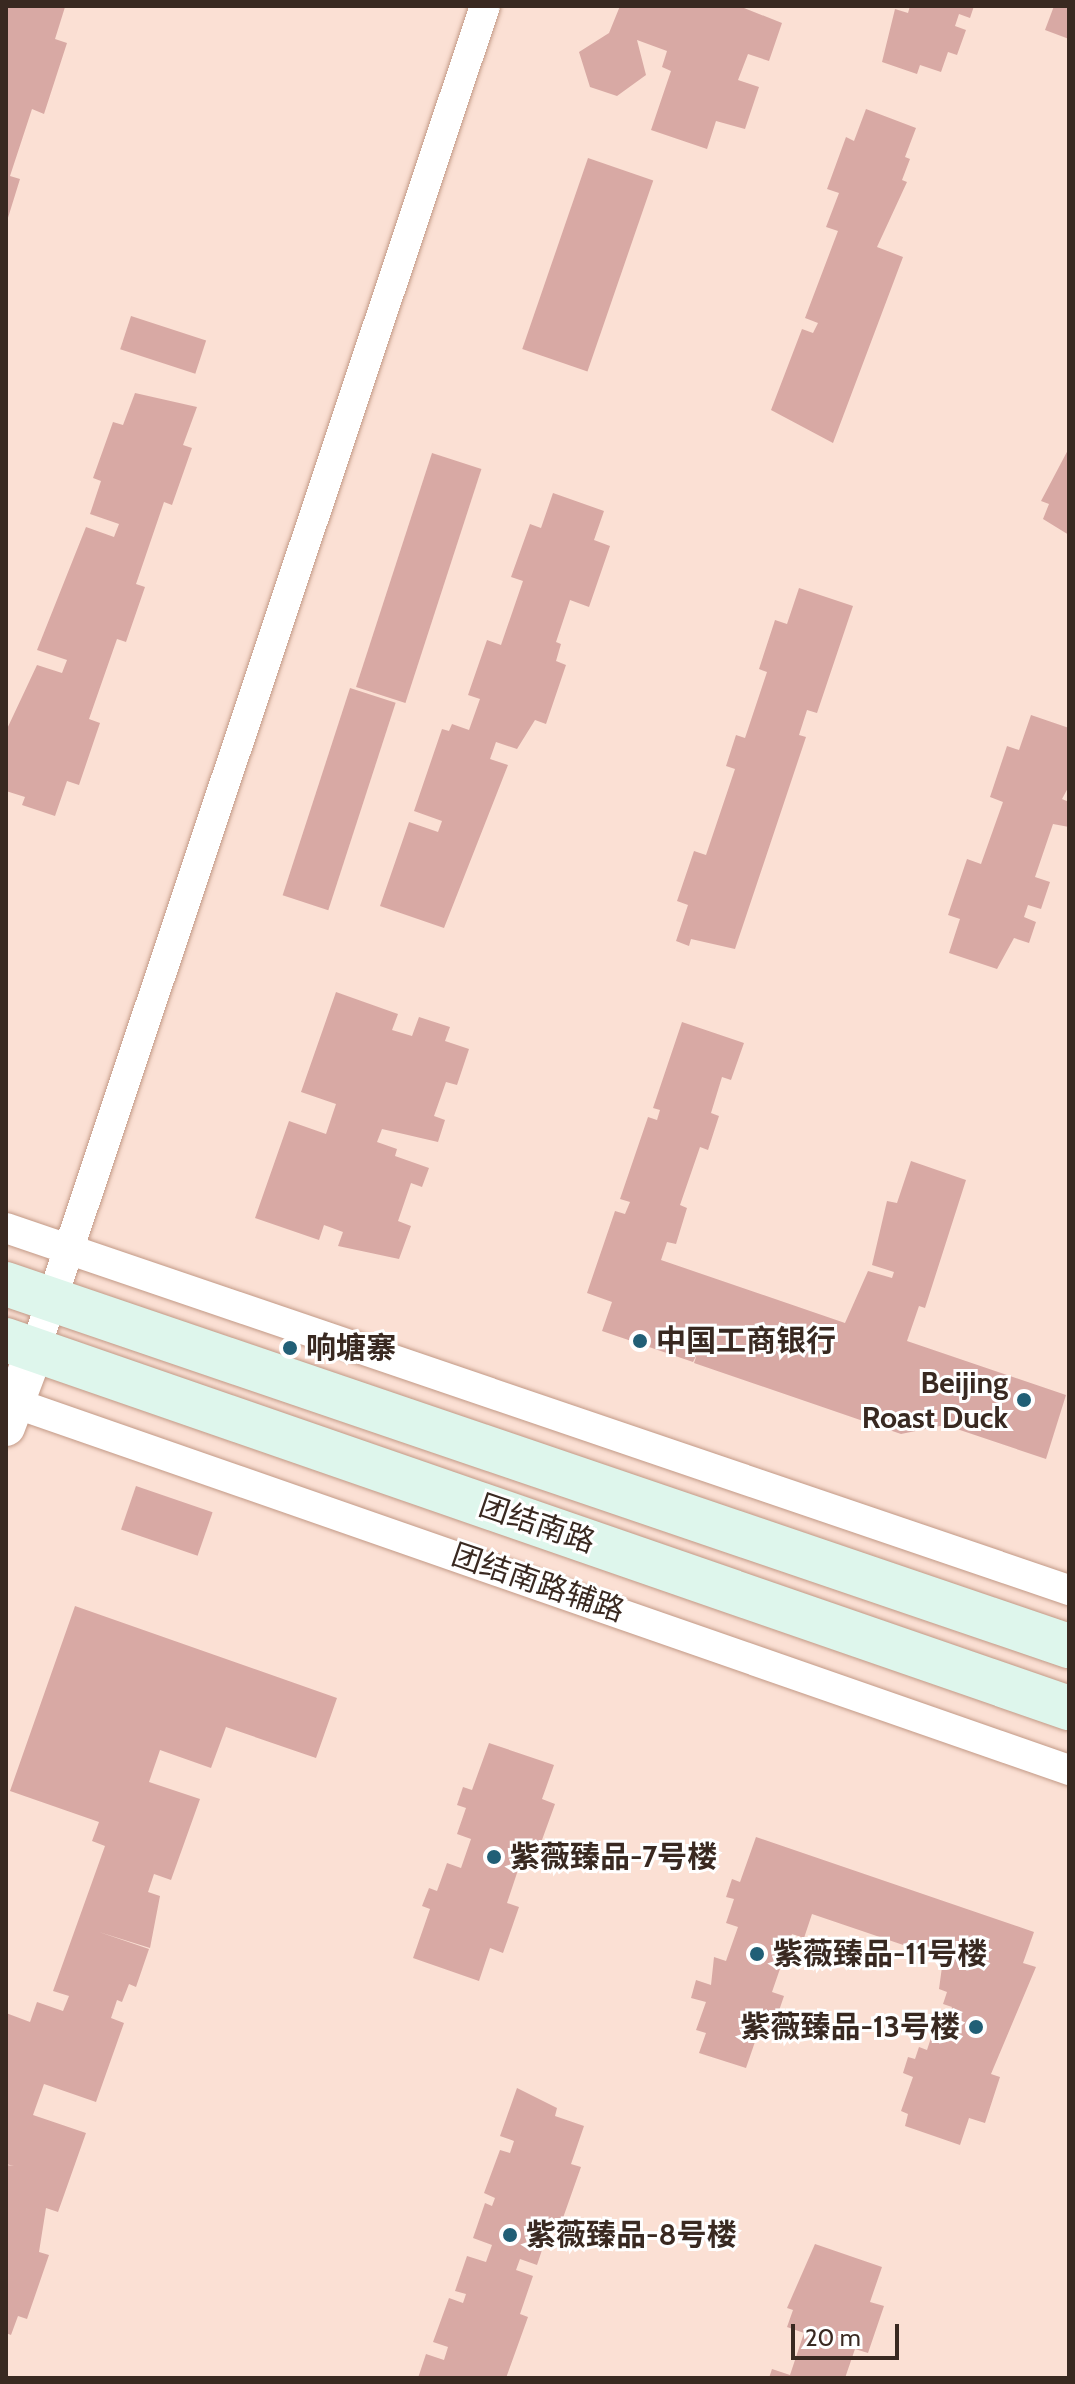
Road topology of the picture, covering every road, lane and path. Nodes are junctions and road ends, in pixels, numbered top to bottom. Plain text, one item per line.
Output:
1 (485, 6) edge
2 (6, 1228) edge
3 (68, 1249) junction
4 (6, 1284) edge
5 (52, 1300) junction
6 (20, 1345) edge
7 (9, 1410) edge
8 (1069, 1590) edge
9 (1069, 1646) edge
10 (1069, 1708) edge
11 (1069, 1770) edge

1 - 3 street
2 - 3 street
3 - 5 street
3 - 8 street
4 - 5 main road, 团结南路
5 - 6 street
5 - 9 main road, 团结南路
6 - 7 street
6 - 10 main road, 团结南路
7 - 11 street, 团结南路辅路

